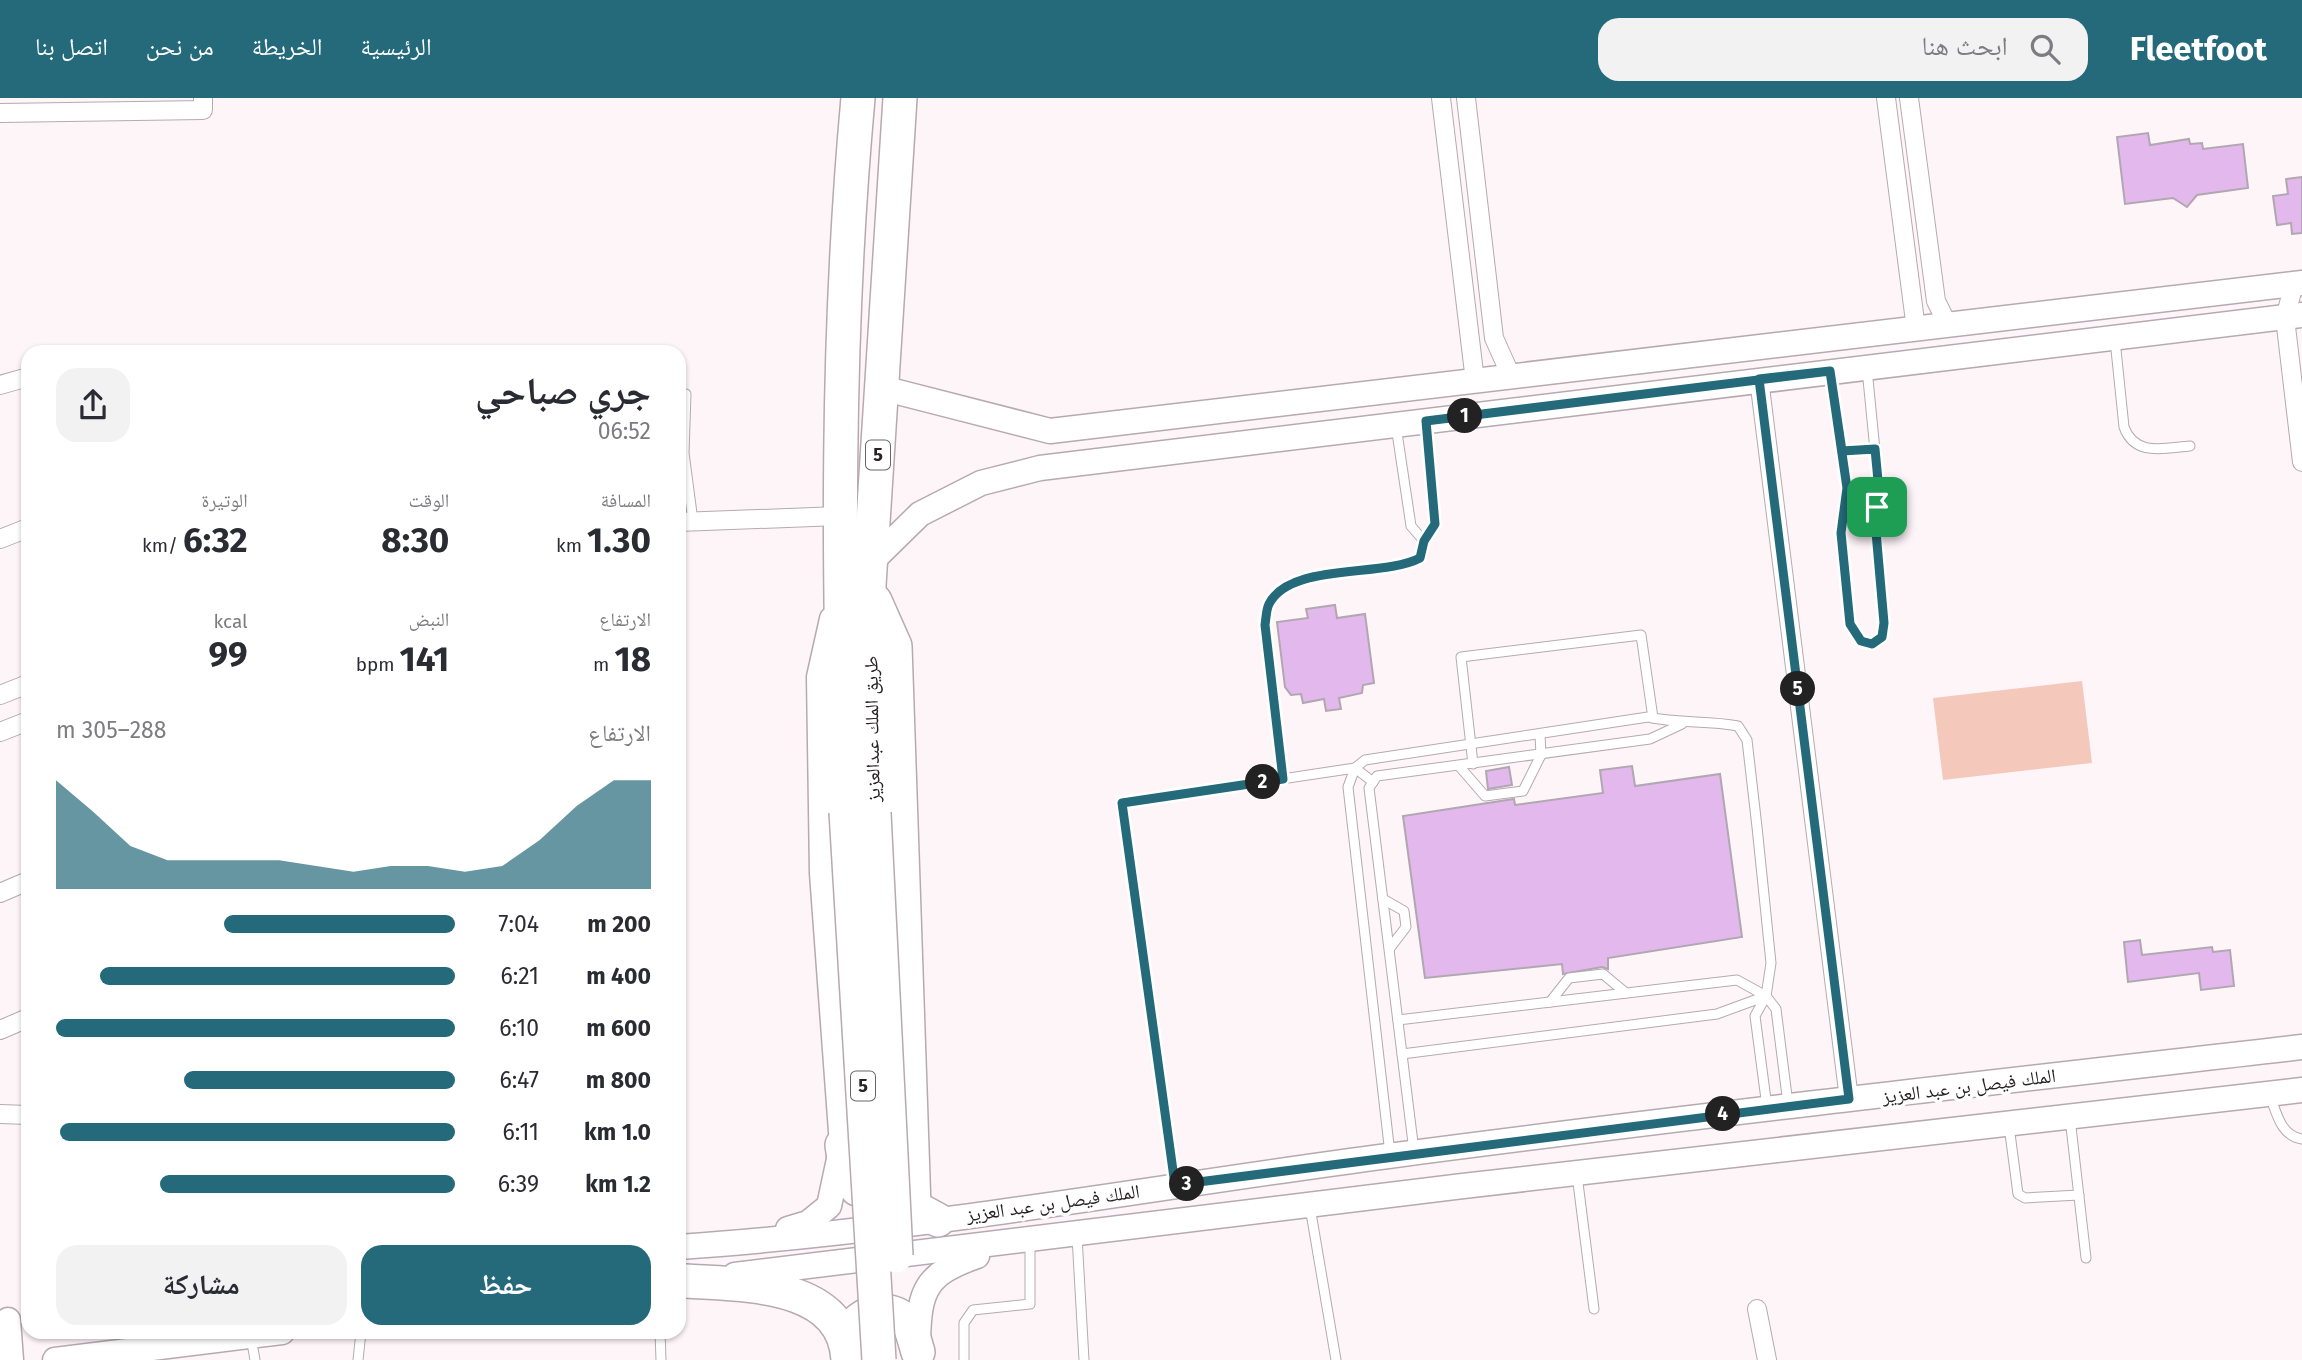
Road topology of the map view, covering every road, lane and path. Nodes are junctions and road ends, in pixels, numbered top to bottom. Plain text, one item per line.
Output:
1 (202, 98) edge
2 (858, 98) edge
3 (900, 98) edge
4 (1441, 98) edge
5 (1465, 98) edge
6 (1886, 98) edge
7 (1909, 98) edge
8 (0, 113) edge
9 (2299, 287) edge
10 (2293, 316) edge
11 (1948, 325) junction
12 (1916, 329) junction
13 (2115, 338) junction
14 (1867, 367) junction
15 (1830, 371) junction
16 (1511, 376) junction
17 (21, 379) edge
18 (1759, 379) junction
19 (1475, 381) junction
20 (0, 384) edge
21 (882, 388) junction
22 (1426, 421) junction
23 (1396, 424) junction
24 (2190, 446) dead end
25 (1875, 449) junction
26 (1842, 451) junction
27 (2302, 461) edge
28 (839, 516) junction
29 (686, 519) edge
30 (21, 531) edge
31 (0, 539) edge
32 (1424, 541) junction
33 (859, 578) junction
34 (21, 687) edge
35 (0, 695) edge
36 (1653, 718) junction
37 (21, 724) edge
38 (1682, 724) junction
39 (0, 732) edge
40 (1540, 735) junction
41 (1471, 742) junction
42 (1541, 755) junction
43 (1474, 764) junction
44 (1458, 766) junction
45 (1355, 768) junction
46 (1283, 779) junction
47 (1373, 782) junction
48 (860, 813) junction
49 (21, 884) edge
50 (0, 893) edge
51 (1383, 899) junction
52 (1390, 948) junction
53 (1626, 993) junction
54 (1766, 996) junction
55 (1550, 1002) junction
56 (1398, 1020) junction
57 (21, 1021) edge
58 (0, 1030) edge
59 (2302, 1047) edge
60 (1402, 1054) junction
61 (2302, 1090) edge
62 (2269, 1094) junction
63 (1849, 1099) junction
64 (1777, 1107) junction
65 (0, 1114) edge
66 (21, 1115) edge
67 (2070, 1117) junction
68 (2009, 1124) junction
69 (2302, 1139) edge
70 (842, 1145) junction
71 (911, 1146) junction
72 (1402, 1154) junction
73 (1577, 1173) junction
74 (1175, 1185) junction
75 (2079, 1195) junction
76 (1310, 1205) junction
77 (938, 1220) junction
78 (1077, 1235) junction
79 (1020, 1242) junction
80 (739, 1243) junction
81 (686, 1247) edge
82 (2086, 1258) dead end
83 (686, 1282) edge
84 (686, 1282) edge
85 (1594, 1309) dead end
86 (1758, 1309) dead end
87 (12, 1320) edge
88 (269, 1339) edge
89 (360, 1339) edge
90 (660, 1339) edge
91 (253, 1348) edge
92 (858, 1357) edge
93 (913, 1357) edge
94 (11, 1360) edge
95 (55, 1360) edge
96 (358, 1360) edge
97 (661, 1360) edge
98 (964, 1360) edge
99 (1084, 1360) edge
100 (1336, 1360) edge
101 (1767, 1360) edge

1 - 8 street
2 - 28 highway, طريق الملك عبدالعزيز / 5
3 - 21 highway, طريق الملك عبدالعزيز / 5
4 - 19 street
5 - 16 street
6 - 12 street
7 - 11 street
9 - 10 street
9 - 11 street
10 - 13 street
10 - 27 street
11 - 12 street
12 - 16 street
13 - 14 street
13 - 24 lane
14 - 15 street
14 - 25 lane
15 - 18 street
15 - 26 lane
16 - 19 street
17 - 20 street
18 - 22 street
18 - 63 street
19 - 21 street
21 - 33 highway, طريق الملك عبدالعزيز / 5
22 - 23 street
22 - 32 lane
23 - 32 lane
23 - 33 street
25 - 26 lane
25 - 26 lane
28 - 29 street
28 - 33 highway, طريق الملك عبدالعزيز / 5
30 - 31 street
32 - 46 lane
33 - 48 highway, طريق الملك عبدالعزيز / 5
33 - 70 street
33 - 71 highway
34 - 35 street
36 - 38 lane
36 - 40 lane
36 - 41 lane
37 - 39 street
38 - 42 lane
38 - 54 lane
40 - 41 lane
40 - 42 lane
41 - 43 lane
41 - 45 lane
42 - 43 lane
42 - 44 lane
43 - 44 lane
44 - 47 lane
45 - 46 lane
45 - 47 lane
45 - 72 lane
46 - 74 lane
47 - 51 lane
48 - 92 highway, طريق الملك عبدالعزيز / 5, bridge
48 - 93 highway, طريق الملك عبدالعزيز / 5, bridge
49 - 50 street
51 - 52 lane
51 - 52 lane
52 - 56 lane
53 - 54 lane
53 - 55 lane
53 - 55 lane
54 - 60 lane
54 - 64 lane
54 - 64 lane
55 - 56 lane
56 - 60 lane
57 - 58 street
59 - 63 street, الملك فيصل بن عبد العزيز
60 - 72 lane
61 - 62 street, الملك فيصل بن عبد العزيز
62 - 67 street, الملك فيصل بن عبد العزيز
62 - 69 lane
63 - 64 street, الملك فيصل بن عبد العزيز
64 - 72 street, الملك فيصل بن عبد العزيز
65 - 66 street
67 - 68 street, الملك فيصل بن عبد العزيز
67 - 75 lane
68 - 73 street, الملك فيصل بن عبد العزيز
68 - 75 lane
70 - 71 highway
70 - 80 street
71 - 77 highway
72 - 74 street, الملك فيصل بن عبد العزيز
73 - 76 street, الملك فيصل بن عبد العزيز
73 - 85 lane
74 - 77 street, الملك فيصل بن عبد العزيز
75 - 82 lane
76 - 78 street, الملك فيصل بن عبد العزيز
76 - 100 lane
77 - 80 street, الملك فيصل بن عبد العزيز
78 - 79 street, الملك فيصل بن عبد العزيز
78 - 99 lane
79 - 84 street, الملك فيصل بن عبد العزيز
79 - 93 street
79 - 98 lane
80 - 81 street, الملك فيصل بن عبد العزيز
83 - 92 highway
86 - 101 street
87 - 94 street
88 - 91 street
89 - 96 lane
90 - 97 lane
91 - 95 street
92 - 93 highway

